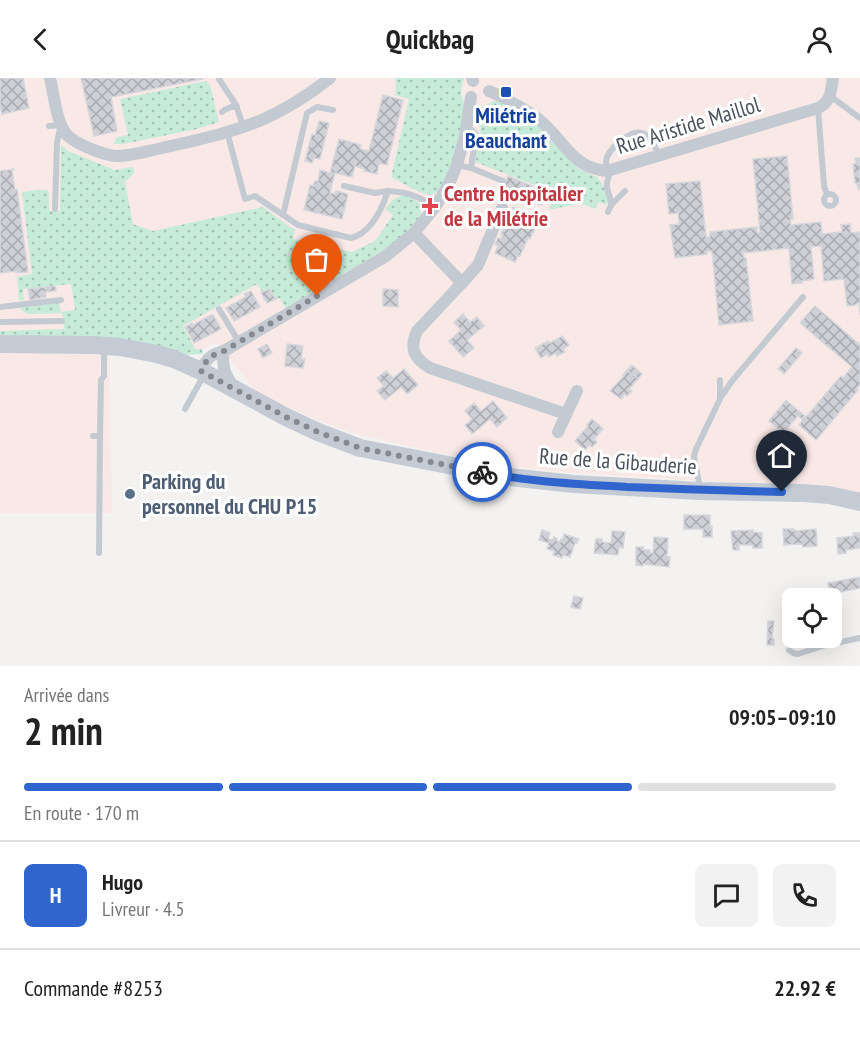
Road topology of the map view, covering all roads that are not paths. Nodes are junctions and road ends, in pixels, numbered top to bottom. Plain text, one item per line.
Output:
1 (50, 78) edge
2 (330, 78) edge
3 (833, 78) edge
4 (219, 79) edge
5 (489, 91) dead end
6 (830, 96) junction
7 (471, 97) dead end
8 (237, 107) junction
9 (818, 108) junction
10 (333, 110) dead end
11 (222, 112) dead end
12 (860, 118) edge
13 (55, 126) junction
14 (467, 126) junction
15 (243, 127) junction
16 (227, 132) junction
17 (660, 156) junction
18 (457, 165) junction
19 (471, 168) junction
20 (608, 174) junction
21 (503, 181) dead end
22 (344, 186) dead end
23 (388, 191) junction
24 (625, 191) dead end
25 (827, 194) dead end
26 (435, 207) junction
27 (502, 208) dead end
28 (54, 209) dead end
29 (283, 215) junction
30 (414, 233) junction
31 (462, 283) junction
32 (803, 297) dead end
33 (61, 300) dead end
34 (0, 308) edge
35 (219, 309) dead end
36 (62, 321) dead end
37 (0, 322) edge
38 (239, 342) junction
39 (0, 344) edge
40 (105, 346) junction
41 (223, 351) junction
42 (205, 369) junction
43 (720, 380) dead end
44 (235, 390) junction
45 (577, 391) dead end
46 (721, 397) junction
47 (185, 409) dead end
48 (566, 414) junction
49 (558, 432) dead end
50 (700, 490) junction
51 (860, 502) edge
52 (99, 553) dead end
53 (860, 638) edge
54 (789, 650) dead end

1 - 13 street
2 - 15 street
3 - 6 street
4 - 8 lane
5 - 20 street, Rue Aristide Maillol
6 - 9 street, Rue Aristide Maillol
6 - 12 lane
7 - 14 street
8 - 11 lane
8 - 15 lane
9 - 17 street, Rue Aristide Maillol
9 - 25 lane
10 - 29 lane
13 - 16 street
13 - 28 lane
14 - 18 street
14 - 19 lane
15 - 16 street
16 - 29 lane
17 - 20 street, Rue Aristide Maillol
17 - 20 lane
18 - 19 lane
18 - 26 street
19 - 21 lane
20 - 24 lane
22 - 23 lane
23 - 26 lane
23 - 29 lane
26 - 30 street
27 - 31 street
30 - 31 street
30 - 38 street
31 - 48 street
32 - 46 lane
33 - 34 lane
35 - 38 lane
36 - 37 lane
38 - 41 street
39 - 40 street, Rue de la Gibauderie
40 - 42 street, Rue de la Gibauderie
40 - 52 lane
41 - 42 street
41 - 42 street
41 - 44 street
42 - 44 street, Rue de la Gibauderie
42 - 47 lane
43 - 46 lane
44 - 50 street, Rue de la Gibauderie
45 - 48 street
46 - 50 lane
48 - 49 street
50 - 51 street, Rue de la Gibauderie
53 - 54 lane

